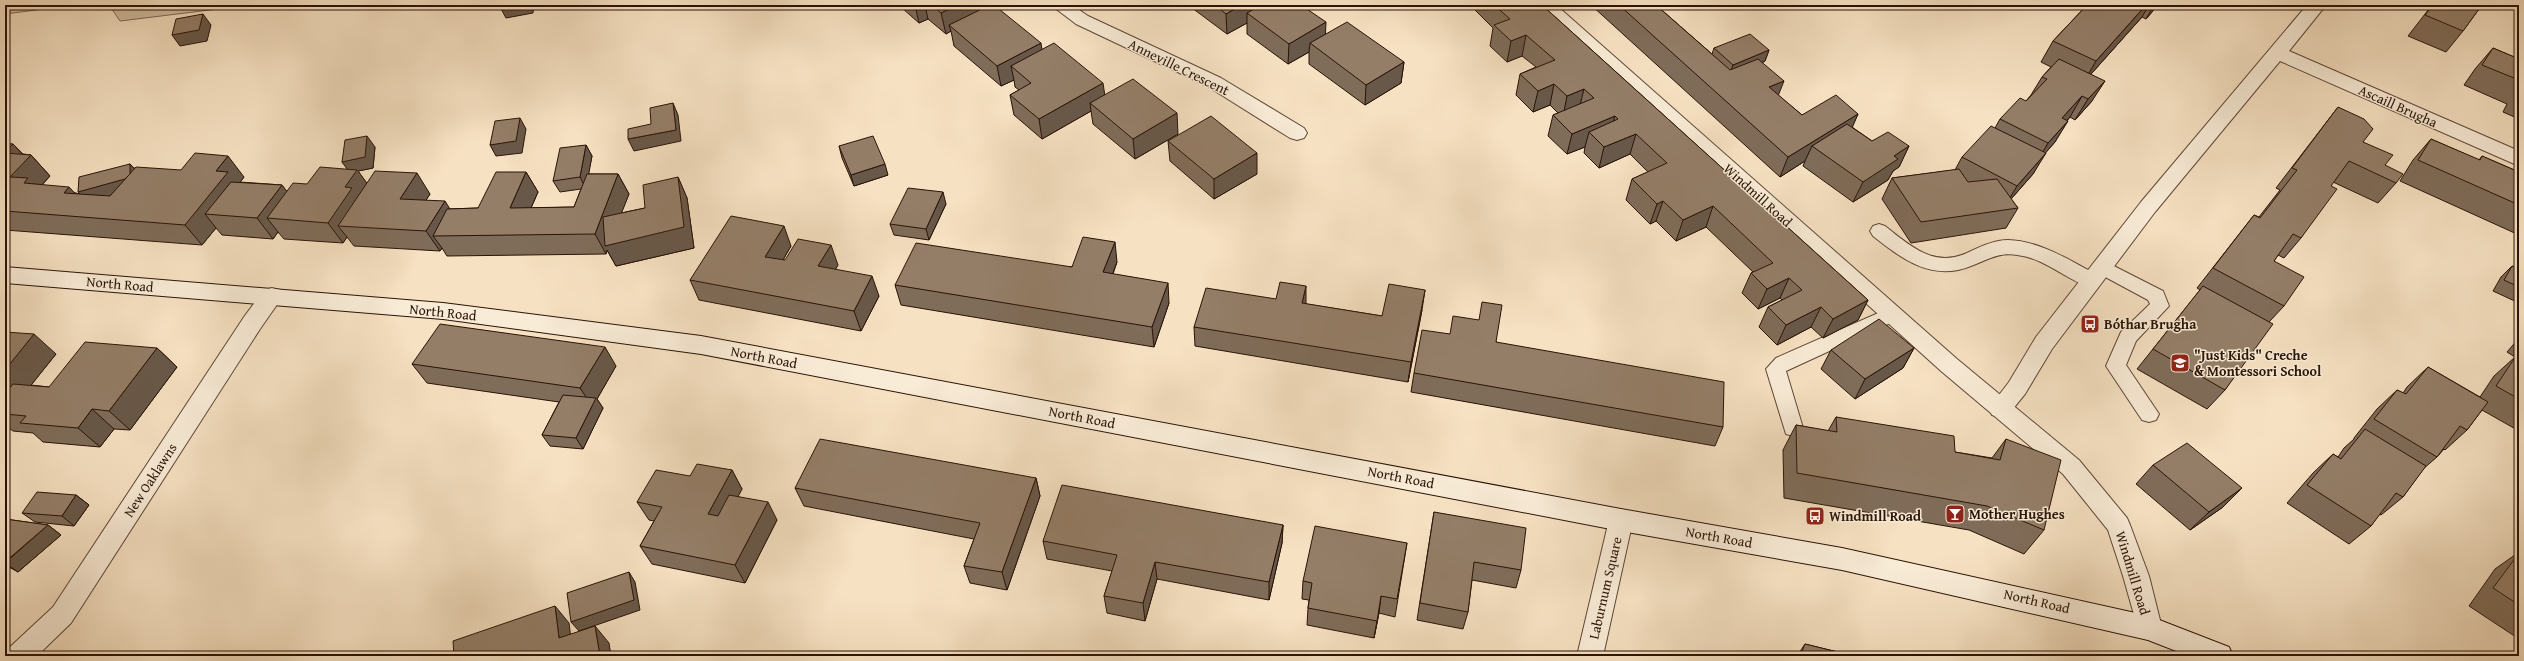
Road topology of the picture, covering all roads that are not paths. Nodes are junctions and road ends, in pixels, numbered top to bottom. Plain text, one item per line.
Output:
1 (1060, 5) edge
2 (1545, 5) edge
3 (2317, 5) edge
4 (2278, 53) junction
5 (1297, 133) dead end
6 (2519, 159) edge
7 (1879, 231) dead end
8 (2097, 274) junction
9 (5, 275) edge
10 (272, 296) junction
11 (1892, 314) junction
12 (2000, 408) junction
13 (2149, 414) dead end
14 (1793, 428) dead end
15 (1621, 520) junction
16 (2149, 628) junction
17 (19, 656) edge
18 (1590, 656) edge
19 (2220, 656) edge

1 - 5 street, Anneville Crescent
2 - 11 street, Windmill Road
3 - 4 street
4 - 6 street, Ascaill Brugha
4 - 8 street
7 - 8 lane
8 - 12 street
8 - 13 lane
9 - 10 street, North Road
10 - 15 street, North Road
10 - 17 street, New Oaklawns
11 - 12 street, Windmill Road
11 - 14 lane
12 - 16 street, Windmill Road
15 - 16 street, North Road
15 - 18 street, Laburnum Square
16 - 19 street, North Road

